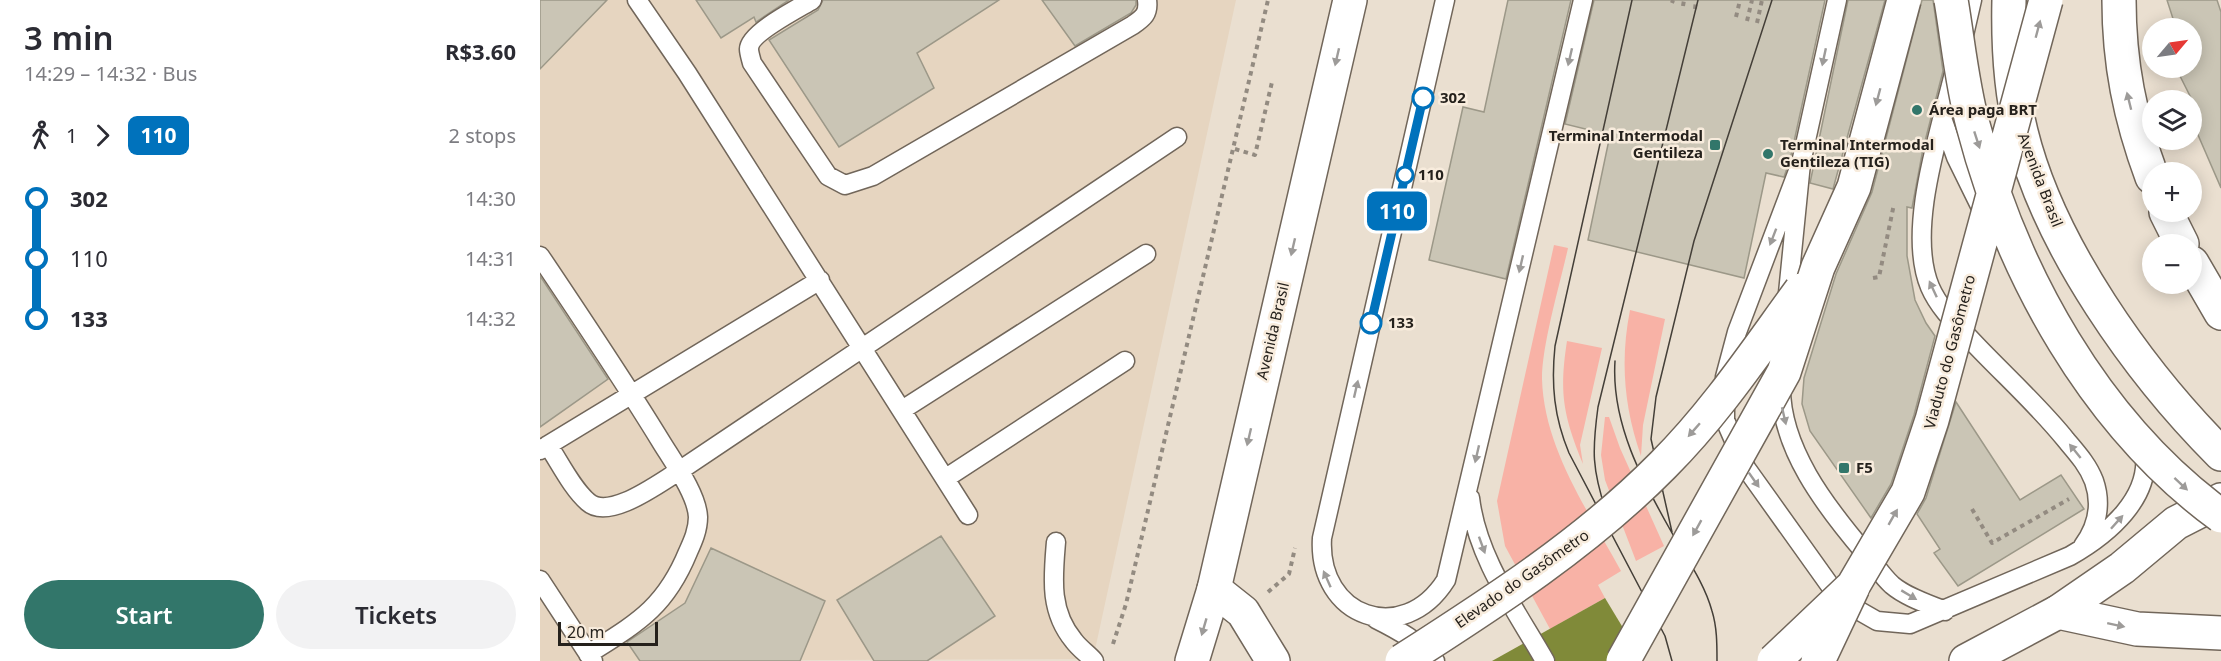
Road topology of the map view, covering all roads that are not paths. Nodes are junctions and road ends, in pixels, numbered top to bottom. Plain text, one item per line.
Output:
1 (638, 0) edge
2 (812, 0) edge
3 (1146, 0) edge
4 (1350, 0) edge
5 (1445, 0) edge
6 (1583, 0) edge
7 (1837, 0) edge
8 (1904, 0) edge
9 (1951, 0) edge
10 (1972, 0) edge
11 (2009, 0) edge
12 (2046, 0) edge
13 (2119, 0) edge
14 (1943, 121) junction
15 (1177, 137) dead end
16 (2147, 162) edge
17 (1801, 163) junction
18 (1146, 254) dead end
19 (540, 256) edge
20 (1818, 267) junction
21 (820, 280) junction
22 (2202, 280) edge
23 (2221, 313) edge
24 (863, 349) junction
25 (1125, 361) dead end
26 (632, 394) junction
27 (902, 410) junction
28 (544, 448) edge
29 (2221, 454) edge
30 (679, 471) junction
31 (946, 478) junction
32 (1469, 488) junction
33 (2221, 500) edge
34 (968, 515) dead end
35 (2221, 516) edge
36 (1056, 542) dead end
37 (2070, 556) junction
38 (540, 580) edge
39 (1853, 586) junction
40 (1214, 590) junction
41 (1946, 611) junction
42 (2058, 612) junction
43 (1370, 615) junction
44 (2221, 633) edge
45 (591, 658) edge
46 (1094, 661) edge
47 (1192, 661) edge
48 (1273, 661) edge
49 (1402, 661) edge
50 (1435, 661) edge
51 (1545, 661) edge
52 (1623, 661) edge
53 (1774, 661) edge
54 (1818, 661) edge
55 (1966, 661) edge

1 - 21 lane
2 - 3 lane
4 -> 40 main road, Avenida Brasil
43 -> 5 lane
6 -> 32 lane
7 -> 17 lane
8 -> 20 main road, Elevado do Gasômetro, bridge
9 -> 35 main road, bridge
10 - 14 lane
11 - 29 main road, Avenida Brasil
39 -> 12 main road, Viaduto do Gasômetro, bridge
16 -> 13 main road
37 -> 14 lane
37 -> 14 lane
15 - 24 lane
17 -> 41 lane
17 -> 41 lane
18 - 27 lane
19 - 26 lane
20 -> 49 main road, Elevado do Gasômetro, bridge
20 -> 52 main road, Elevado do Gasômetro, bridge
21 - 24 lane
21 - 26 lane
22 - 23 main road
24 - 27 lane
24 - 30 lane
25 - 31 lane
26 - 28 lane
26 - 30 lane
27 - 31 lane
28 - 30 lane
30 - 45 lane
31 - 34 lane
32 - 43 lane
32 -> 51 lane
33 - 42 main road
36 - 46 lane
37 - 41 lane
38 - 45 lane
39 - 53 main road, Viaduto do Gasômetro, bridge
39 - 54 main road, bridge
40 -> 47 main road, Avenida Brasil
40 - 48 main road
42 -> 44 main road
42 - 55 main road
43 - 50 lane

